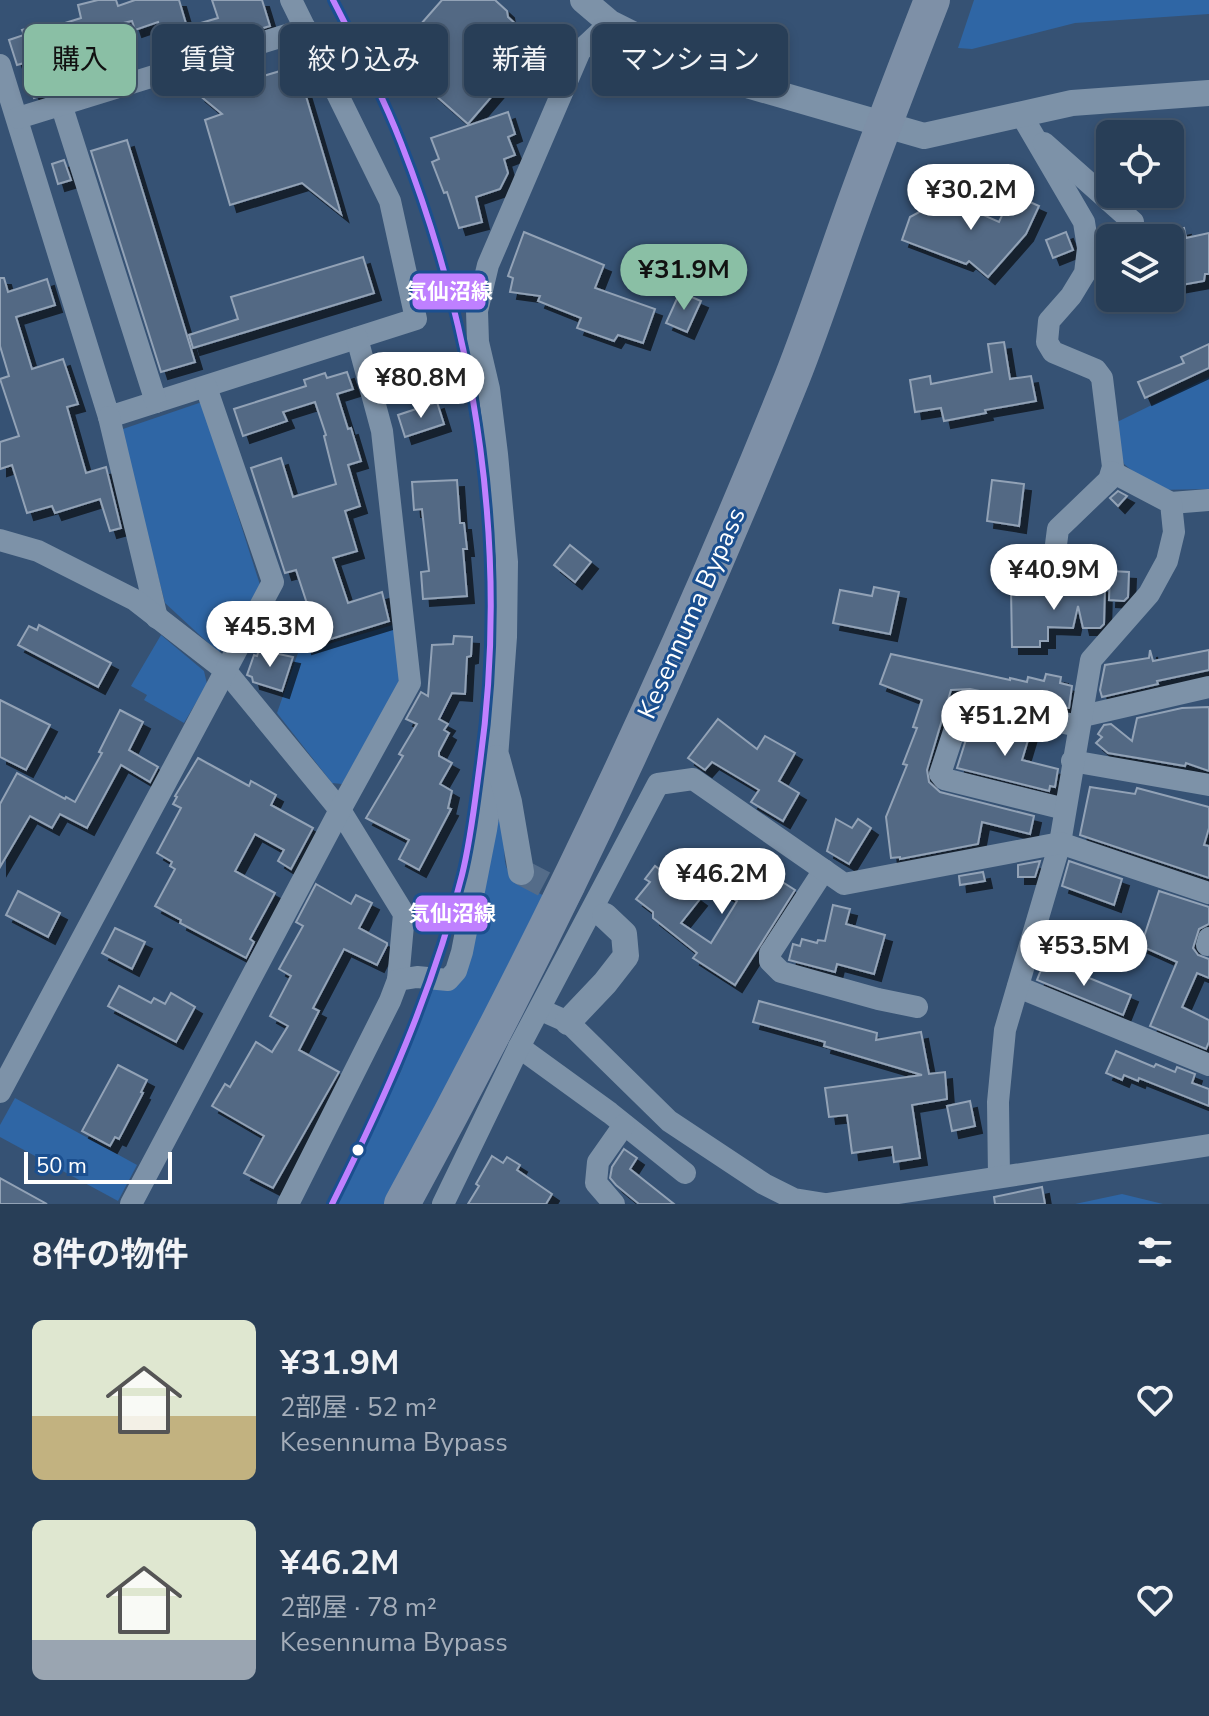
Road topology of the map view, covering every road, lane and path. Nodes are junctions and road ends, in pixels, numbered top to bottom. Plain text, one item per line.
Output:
1 (291, 0) edge
2 (583, 0) edge
3 (932, 0) edge
4 (610, 23) junction
5 (303, 24) edge
6 (280, 37) edge
7 (0, 65) edge
8 (1209, 93) edge
9 (339, 96) edge
10 (61, 104) junction
11 (18, 118) junction
12 (884, 124) junction
13 (1028, 125) junction
14 (1133, 222) dead end
15 (357, 338) junction
16 (206, 387) junction
17 (156, 402) junction
18 (109, 417) junction
19 (1112, 472) junction
20 (1209, 500) edge
21 (1171, 503) junction
22 (0, 540) edge
23 (1053, 568) dead end
24 (157, 618) junction
25 (225, 670) junction
26 (1209, 687) edge
27 (1081, 721) junction
28 (497, 758) junction
29 (1072, 761) junction
30 (1209, 785) edge
31 (1065, 809) junction
32 (340, 810) junction
33 (1060, 843) junction
34 (824, 870) junction
35 (521, 872) dead end
36 (1209, 893) edge
37 (605, 916) tunnel mouth
38 (398, 980) junction
39 (1018, 987) junction
40 (917, 1007) dead end
41 (541, 1010) junction
42 (568, 1022) junction
43 (519, 1047) junction
44 (1209, 1065) edge
45 (0, 1092) edge
46 (624, 1125) junction
47 (1209, 1145) edge
48 (685, 1156) junction
49 (999, 1176) junction
50 (131, 1204) edge
51 (288, 1204) edge
52 (402, 1204) edge
53 (443, 1204) edge
54 (614, 1204) edge
55 (826, 1204) edge

1 - 5 street
2 - 4 street
3 - 12 highway, Kesennuma Bypass
4 - 12 street
4 - 28 street
6 - 10 street
7 - 11 street
8 - 13 street
9 - 15 street
10 - 11 street
10 - 17 street
11 - 18 street
12 - 13 street
12 - 52 highway, Kesennuma Bypass
13 - 14 street
13 - 19 street
15 - 16 street
15 - 32 street
16 - 17 street
16 - 25 street
17 - 18 street
18 - 24 street
19 - 21 street
19 - 23 street
20 - 21 street
21 - 27 street
22 - 24 street
24 - 25 street
25 - 32 street
25 - 45 street
26 - 27 street
27 - 29 street
27 - 31 street
28 - 35 street
28 - 38 street
29 - 30 street
29 - 31 street
31 - 33 street
32 - 38 street
32 - 50 street
33 - 34 street
33 - 36 street
33 - 39 street
34 - 40 street
34 - 41 street
37 - 42 street
38 - 51 street
39 - 44 street
39 - 49 street
41 - 42 street
41 - 43 street
42 - 48 street
43 - 46 street
43 - 53 street
46 - 48 street
46 - 54 street
47 - 49 street
48 - 55 street
49 - 55 street

